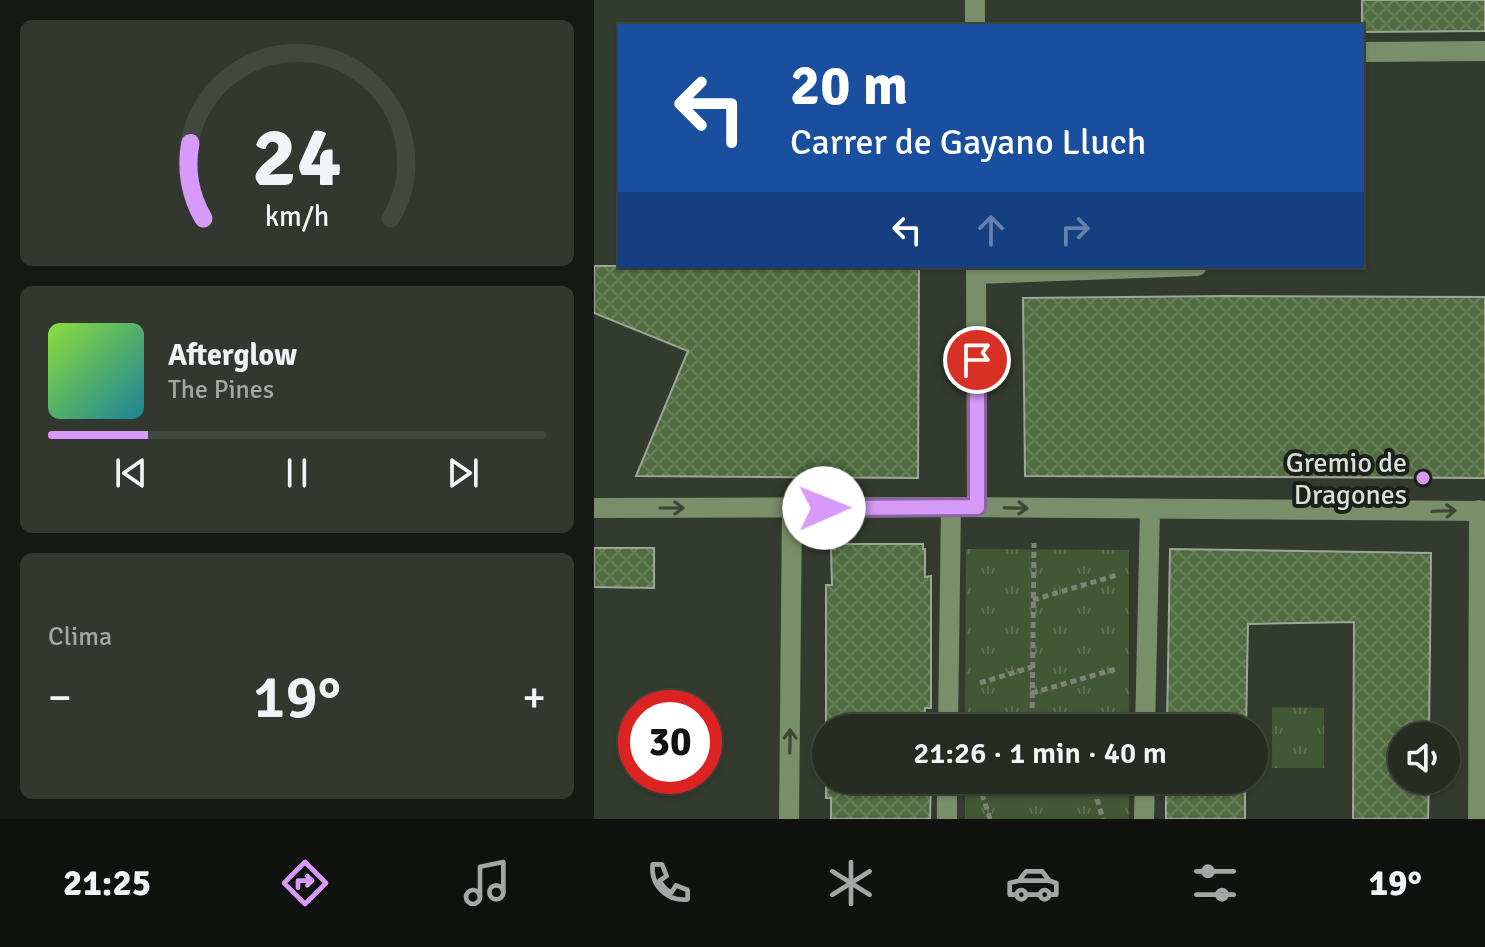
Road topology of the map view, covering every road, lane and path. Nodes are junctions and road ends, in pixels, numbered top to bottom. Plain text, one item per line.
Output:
1 (975, 0) edge
2 (975, 24) edge
3 (1485, 51) edge
4 (1364, 52) edge
5 (1086, 268) edge
6 (976, 270) edge
7 (951, 507) junction
8 (977, 507) junction
9 (594, 508) edge
10 (792, 508) junction
11 (1150, 510) junction
12 (1482, 510) edge
13 (1034, 543) dead end
14 (1148, 566) junction
15 (1033, 600) junction
16 (1146, 660) junction
17 (1032, 667) junction
18 (949, 693) junction
19 (1032, 693) junction
20 (948, 714) edge
21 (1032, 714) edge
22 (1145, 714) edge
23 (947, 794) edge
24 (982, 794) edge
25 (1095, 794) edge
26 (1145, 794) edge
27 (789, 819) edge
28 (947, 819) edge
29 (990, 819) edge
30 (1103, 819) edge
31 (1144, 819) edge
32 (1478, 819) edge

1 - 2 street
3 - 4 street
5 - 6 street
6 - 8 street
7 - 8 street
7 - 10 street
7 - 18 street
8 -> 11 street
9 -> 10 street
27 -> 10 street
11 -> 12 street
11 - 14 street
12 - 32 street
13 - 15 path
14 - 15 path
14 - 16 street
15 - 17 path
16 - 19 path
16 - 22 street
17 - 18 path
17 - 19 path
18 - 20 street
19 - 21 path
23 - 28 street
24 - 29 path
25 - 30 path
26 - 31 street

